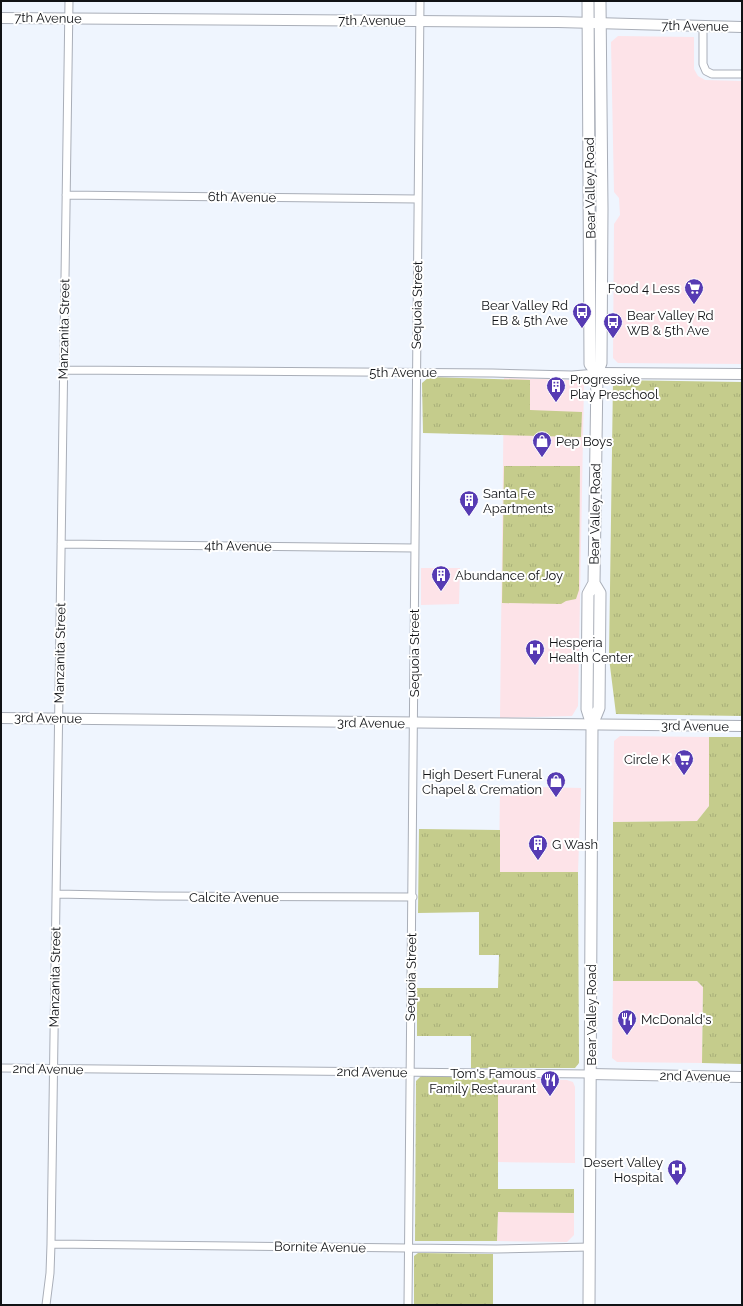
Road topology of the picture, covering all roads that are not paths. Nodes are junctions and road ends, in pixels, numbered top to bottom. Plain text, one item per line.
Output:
1 (69, 1) edge
2 (420, 1) edge
3 (588, 1) edge
4 (600, 1) edge
5 (1, 18) edge
6 (69, 18) junction
7 (420, 21) junction
8 (588, 23) junction
9 (599, 24) junction
10 (704, 26) junction
11 (742, 27) edge
12 (742, 74) edge
13 (589, 140) junction
14 (66, 195) junction
15 (418, 199) junction
16 (602, 209) junction
17 (63, 370) junction
18 (416, 373) junction
19 (597, 373) junction
20 (742, 374) edge
21 (61, 544) junction
22 (414, 548) junction
23 (1, 718) edge
24 (59, 718) junction
25 (414, 723) junction
26 (592, 725) junction
27 (742, 726) edge
28 (56, 894) junction
29 (413, 898) junction
30 (1, 1068) edge
31 (53, 1069) junction
32 (410, 1072) junction
33 (591, 1074) junction
34 (742, 1077) edge
35 (51, 1244) junction
36 (590, 1247) junction
37 (409, 1248) junction
38 (46, 1305) edge
39 (408, 1305) edge
40 (589, 1305) edge

1 - 6 street, Manzanita Street
2 - 7 street, Sequoia Street
3 - 8 main road, Bear Valley Road
4 - 9 main road, Bear Valley Road
5 - 6 street, 7th Avenue
6 - 7 street, 7th Avenue
6 - 14 street, Manzanita Street
7 - 8 street, 7th Avenue
7 - 15 street, Sequoia Street
8 - 9 street, 7th Avenue
8 - 13 main road, Bear Valley Road
9 - 10 street, 7th Avenue
9 - 16 main road, Bear Valley Road
10 - 11 street, 7th Avenue
10 - 12 street
13 - 16 main road
13 - 19 main road, Bear Valley Road
14 - 15 street, 6th Avenue
14 - 17 street, Manzanita Street
15 - 18 street, Sequoia Street
16 - 19 main road, Bear Valley Road
17 - 18 street, 5th Avenue
17 - 21 street, Manzanita Street
18 - 19 street, 5th Avenue
18 - 22 street, Sequoia Street
19 - 20 street, 5th Avenue
19 - 26 main road, Bear Valley Road
21 - 22 street, 4th Avenue
21 - 24 street, Manzanita Street
22 - 25 street, Sequoia Street
23 - 24 street, 3rd Avenue
24 - 25 street, 3rd Avenue
24 - 28 street, Manzanita Street
25 - 26 street, 3rd Avenue
25 - 29 street, Sequoia Street
26 - 27 street, 3rd Avenue
26 - 33 main road, Bear Valley Road
28 - 29 street, Calcite Avenue
28 - 31 street, Manzanita Street
29 - 32 street, Sequoia Street
30 - 31 street, 2nd Avenue
31 - 32 street, 2nd Avenue
31 - 35 street, Manzanita Street
32 - 33 street, 2nd Avenue
32 - 37 street, Sequoia Street
33 - 34 street, 2nd Avenue
33 - 36 main road, Bear Valley Road
35 - 37 street, Bornite Avenue
35 - 38 street, Manzanita Street
36 - 37 street, Bornite Avenue
36 - 40 main road, Bear Valley Road
37 - 39 street, Sequoia Street

